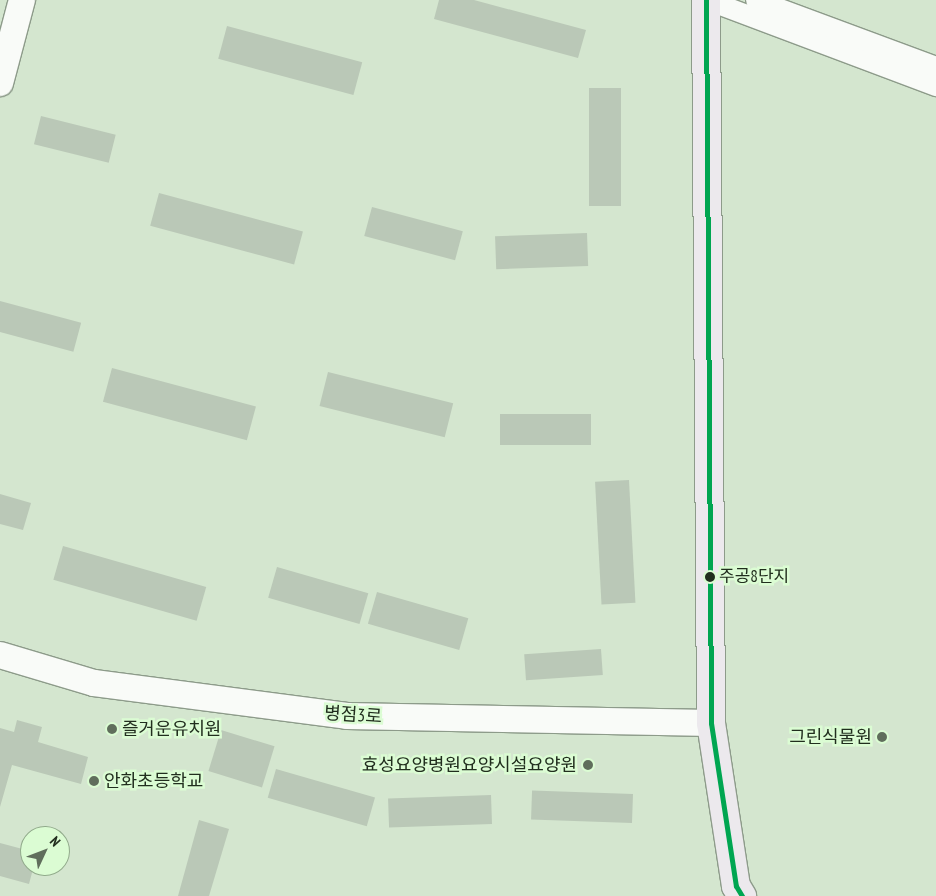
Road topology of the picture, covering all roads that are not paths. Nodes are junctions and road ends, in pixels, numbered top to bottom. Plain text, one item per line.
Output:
1 (22, 0) edge
2 (706, 0) edge
3 (756, 0) edge
4 (5, 45) edge
5 (924, 69) edge
6 (0, 83) edge
7 (936, 86) edge
8 (0, 655) edge
9 (712, 722) junction
10 (742, 896) edge

1 - 4 street
2 - 5 street
2 - 9 main road
3 - 5 street
4 - 6 street
5 - 7 street
8 - 9 street, 병점3로
9 - 10 main road

